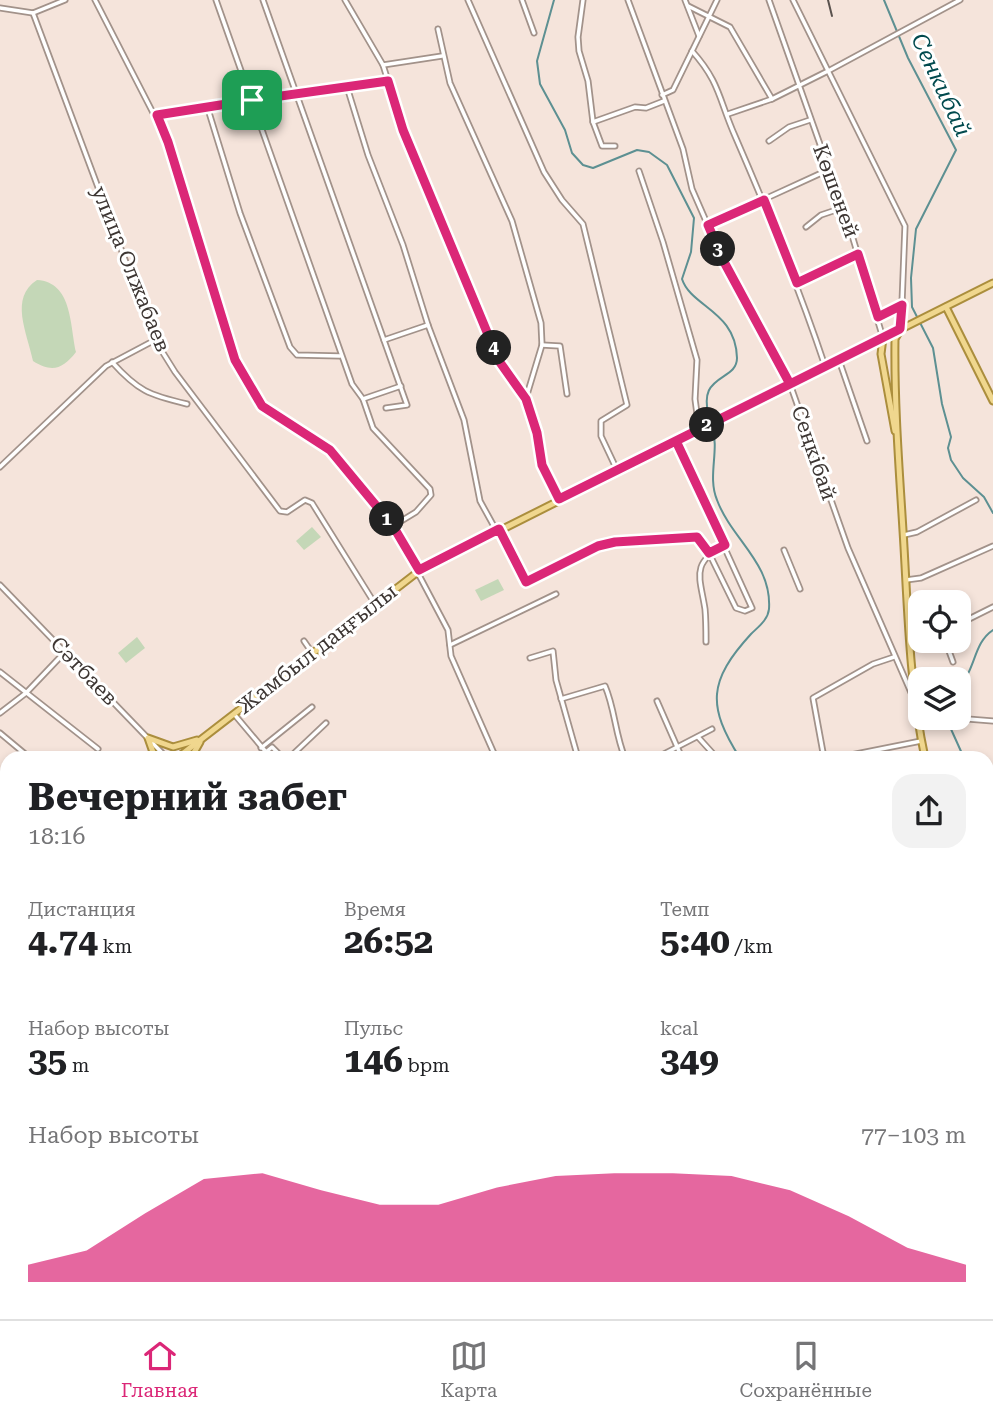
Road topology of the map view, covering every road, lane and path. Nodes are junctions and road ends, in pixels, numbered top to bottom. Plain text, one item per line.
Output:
1 (65, 0) edge
2 (95, 0) edge
3 (216, 0) edge
4 (263, 0) edge
5 (345, 0) edge
6 (468, 0) edge
7 (522, 0) edge
8 (583, 0) edge
9 (628, 0) edge
10 (685, 0) edge
11 (717, 0) edge
12 (769, 0) edge
13 (793, 0) edge
14 (960, 0) edge
15 (688, 6) junction
16 (0, 8) edge
17 (33, 13) junction
18 (709, 17) junction
19 (438, 29) dead end
20 (534, 33) dead end
21 (699, 36) junction
22 (692, 51) junction
23 (442, 56) junction
24 (383, 65) junction
25 (830, 70) junction
26 (388, 81) junction
27 (797, 86) junction
28 (347, 87) junction
29 (296, 94) junction
30 (662, 95) junction
31 (772, 99) junction
32 (252, 100) junction
33 (665, 101) junction
34 (207, 106) junction
35 (728, 114) junction
36 (157, 115) junction
37 (810, 120) junction
38 (593, 122) junction
39 (769, 141) dead end
40 (615, 146) dead end
41 (828, 170) junction
42 (639, 172) dead end
43 (764, 200) junction
44 (842, 208) junction
45 (708, 225) junction
46 (806, 226) dead end
47 (858, 254) junction
48 (797, 283) junction
49 (993, 283) edge
50 (902, 305) junction
51 (946, 307) junction
52 (878, 317) junction
53 (428, 325) junction
54 (900, 329) junction
55 (883, 338) junction
56 (155, 340) junction
57 (384, 340) junction
58 (542, 345) junction
59 (895, 351) junction
60 (340, 356) junction
61 (839, 360) junction
62 (112, 362) junction
63 (825, 367) junction
64 (790, 384) junction
65 (401, 386) junction
66 (567, 394) dead end
67 (363, 399) junction
68 (526, 399) junction
69 (993, 401) edge
70 (187, 404) dead end
71 (386, 408) dead end
72 (699, 429) junction
73 (676, 441) junction
74 (867, 441) dead end
75 (898, 448) junction
76 (0, 467) edge
77 (617, 470) junction
78 (559, 499) junction
79 (976, 500) dead end
80 (393, 526) junction
81 (497, 530) junction
82 (904, 535) junction
83 (725, 545) junction
84 (993, 546) edge
85 (784, 550) dead end
86 (709, 553) junction
87 (419, 570) junction
88 (906, 580) junction
89 (0, 585) edge
90 (800, 589) dead end
91 (556, 594) dead end
92 (375, 604) junction
93 (993, 607) edge
94 (908, 617) edge
95 (971, 618) edge
96 (304, 641) dead end
97 (706, 642) dead end
98 (450, 645) junction
99 (65, 652) junction
100 (949, 653) edge
101 (313, 654) junction
102 (895, 656) junction
103 (530, 658) dead end
104 (953, 662) dead end
105 (0, 672) edge
106 (908, 685) edge
107 (26, 694) junction
108 (561, 699) junction
109 (657, 701) dead end
110 (312, 707) dead end
111 (0, 713) edge
112 (233, 714) junction
113 (971, 719) edge
114 (993, 721) edge
115 (326, 723) dead end
116 (712, 729) dead end
117 (919, 730) edge
118 (0, 733) edge
119 (698, 737) junction
120 (148, 738) junction
121 (202, 738) junction
122 (921, 741) junction
123 (261, 748) junction
124 (680, 748) junction
125 (98, 749) dead end
126 (22, 751) edge
127 (153, 751) edge
128 (160, 751) edge
129 (186, 751) edge
130 (195, 751) edge
131 (264, 751) edge
132 (296, 751) edge
133 (495, 751) edge
134 (576, 751) edge
135 (622, 751) edge
136 (673, 751) edge
137 (681, 751) edge
138 (711, 751) edge
139 (823, 751) edge
140 (871, 751) edge
141 (923, 751) edge

1 - 17 street
2 - 36 street
3 - 32 street
4 - 29 street
5 - 24 street
6 - 77 street
7 - 20 street
8 - 38 street
9 - 30 street, Сеңкібай
10 - 15 street
11 - 18 street
12 - 27 street, Көшеней
13 - 25 street
14 - 25 street
15 - 18 street
15 - 21 street
16 - 17 street
17 - 56 street, улица Олжабаев
18 - 21 street
18 - 31 street
19 - 23 street
21 - 22 street
22 - 30 street
22 - 35 street
23 - 24 street
23 - 58 street
24 - 26 street
25 - 27 street
25 - 50 street
26 - 28 street
26 - 68 street
27 - 31 street
27 - 37 street, Көшеней
28 - 29 street
28 - 53 street
29 - 32 street
29 - 57 street
30 - 33 street, Сеңкібай
31 - 35 street
32 - 34 street
32 - 60 street
33 - 38 street
33 - 45 street, Сеңкібай
34 - 36 street
34 - 60 street
35 - 43 street
36 - 80 street
37 - 39 street
37 - 41 street, Көшеней
38 - 40 street
41 - 43 street
41 - 44 street, Көшеней
42 - 72 street
43 - 45 street
43 - 48 street
44 - 46 street
44 - 47 street, Көшеней
45 - 64 street, Сеңкібай
47 - 48 street
47 - 52 street, Көшеней
48 - 63 street
49 - 51 main road, Жамбыл даңғылы
50 - 52 street
50 - 54 street
51 - 54 main road, Жамбыл даңғылы
51 - 69 main road
52 - 55 street, Көшеней
53 - 57 street
53 - 81 street
54 - 55 main road, Жамбыл даңғылы
54 - 59 main road
55 - 59 main road
55 - 61 main road, Жамбыл даңғылы
55 - 75 main road
56 - 62 street
56 - 92 street, улица Олжабаев
57 - 65 street
58 - 66 street
58 - 68 street
59 - 75 main road
60 - 67 street
61 - 63 main road, Жамбыл даңғылы
61 - 74 street
62 - 70 street
62 - 76 street
63 - 64 main road, Жамбыл даңғылы
64 - 72 main road, Жамбыл даңғылы
64 - 102 street, Сеңкібай
65 - 67 street
65 - 71 street
67 - 80 street
68 - 78 street
72 - 73 main road, Жамбыл даңғылы
73 - 77 main road, Жамбыл даңғылы
73 - 83 street
75 - 82 main road
77 - 78 main road, Жамбыл даңғылы
78 - 81 main road, Жамбыл даңғылы
79 - 82 street
80 - 87 street
81 - 86 street
81 - 87 main road, Жамбыл даңғылы
82 - 88 main road
83 - 86 street
83 - 86 street
84 - 88 street
85 - 90 street
86 - 97 street
87 - 92 main road, Жамбыл даңғылы
87 - 98 street
88 - 94 main road
89 - 99 street, Сәтбаев
91 - 98 street
92 - 101 main road, Жамбыл даңғылы
93 - 95 street
96 - 101 street
98 - 133 street
99 - 107 street
99 - 120 street, Сәтбаев
100 - 104 street
101 - 112 main road, Жамбыл даңғылы
102 - 106 street, Сеңкібай
102 - 139 street
103 - 108 street
105 - 107 street
107 - 111 street
107 - 125 street
108 - 134 street
108 - 135 street
109 - 124 street
110 - 123 street
112 - 121 main road, Жамбыл даңғылы
112 - 123 street
113 - 114 street
115 - 132 street
116 - 119 street
117 - 122 main road
118 - 126 street
119 - 124 street
119 - 138 street
120 - 121 main road
120 - 127 main road
120 - 128 street, Сәтбаев
121 - 129 main road, Жамбыл даңғылы
121 - 130 main road
122 - 140 street
122 - 141 main road
123 - 131 street
124 - 136 street
124 - 137 street

